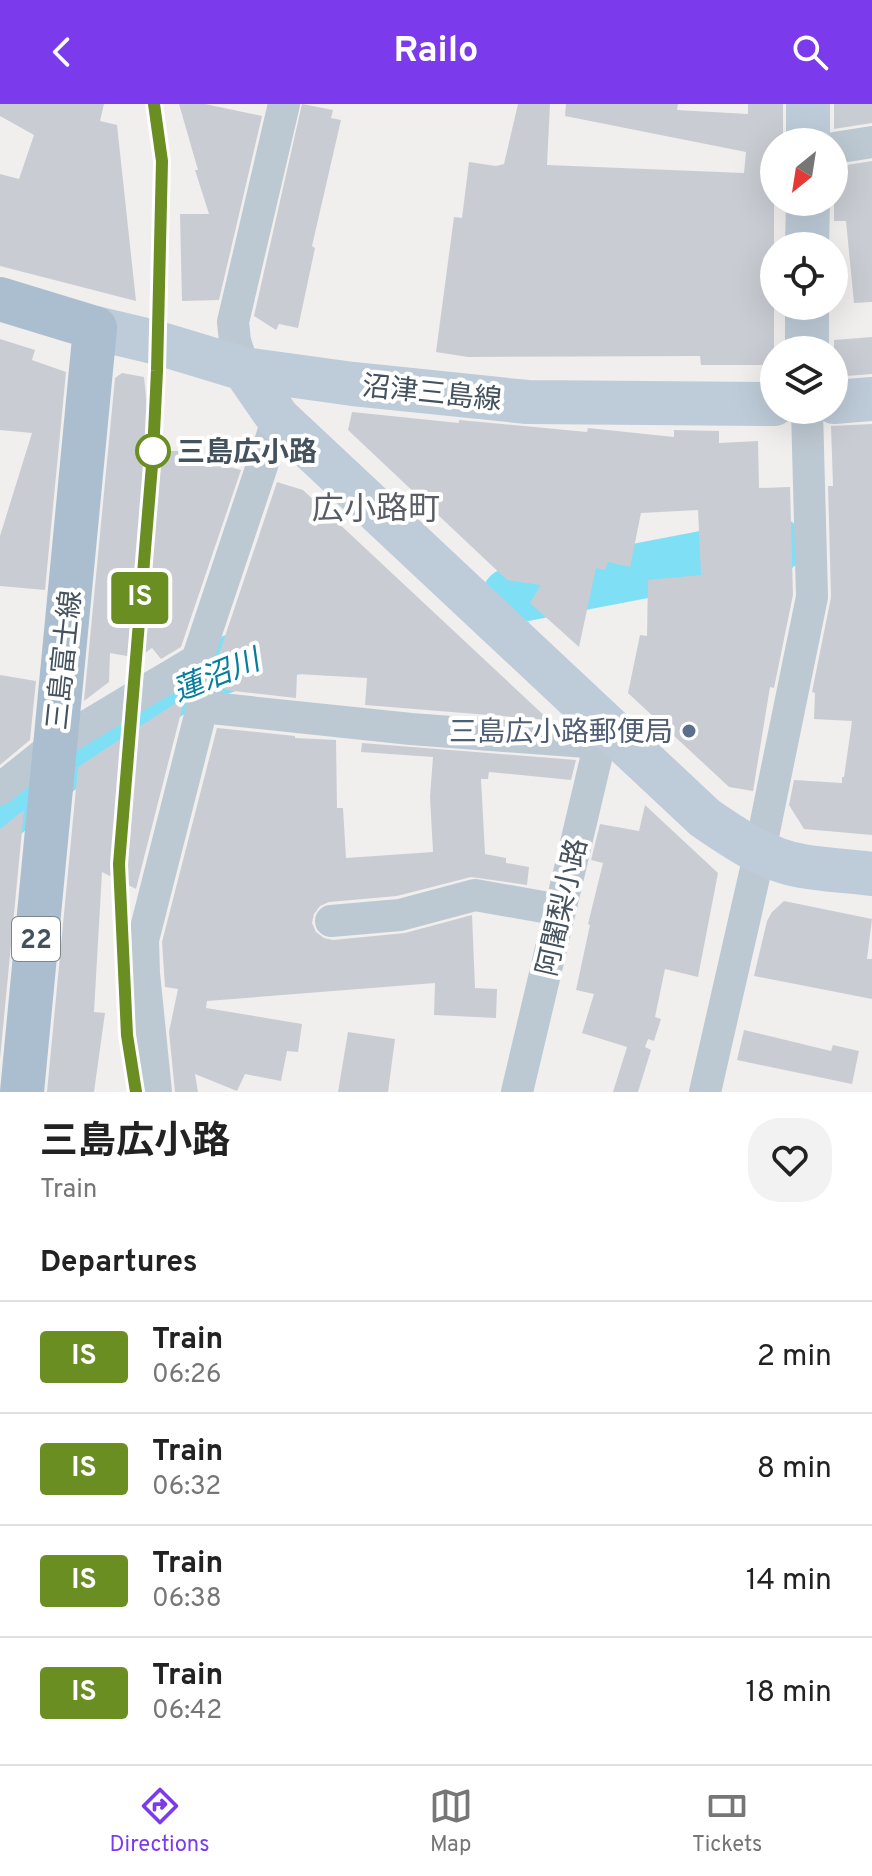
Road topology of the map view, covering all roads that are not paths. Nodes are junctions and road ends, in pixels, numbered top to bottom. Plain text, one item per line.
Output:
1 (284, 104) edge
2 (808, 104) edge
3 (808, 128) edge
4 (872, 142) edge
5 (848, 146) edge
6 (0, 299) edge
7 (95, 328) junction
8 (244, 369) junction
9 (872, 399) edge
10 (848, 401) edge
11 (760, 404) edge
12 (278, 418) junction
13 (807, 424) edge
14 (202, 681) junction
15 (602, 733) junction
16 (53, 764) junction
17 (0, 789) edge
18 (760, 851) junction
19 (872, 874) edge
20 (560, 910) junction
21 (331, 921) dead end
22 (22, 1092) edge
23 (156, 1092) edge
24 (517, 1092) edge
25 (705, 1092) edge

1 - 8 street
2 - 3 street
4 - 5 street
6 - 7 main road
7 - 8 street, 沼津三島線
7 - 16 main road, 三島富士線 / 22
8 - 11 street, 沼津三島線
8 - 12 street
9 - 10 street
12 - 14 street
12 - 15 street
13 - 18 street
14 - 15 street
14 - 16 street
14 - 23 street
15 - 18 street
15 - 20 street, 阿闍梨小路
16 - 17 street
16 - 22 main road, 三島富士線 / 22
18 - 19 street
18 - 25 street
20 - 21 street
20 - 24 street, 阿闍梨小路

